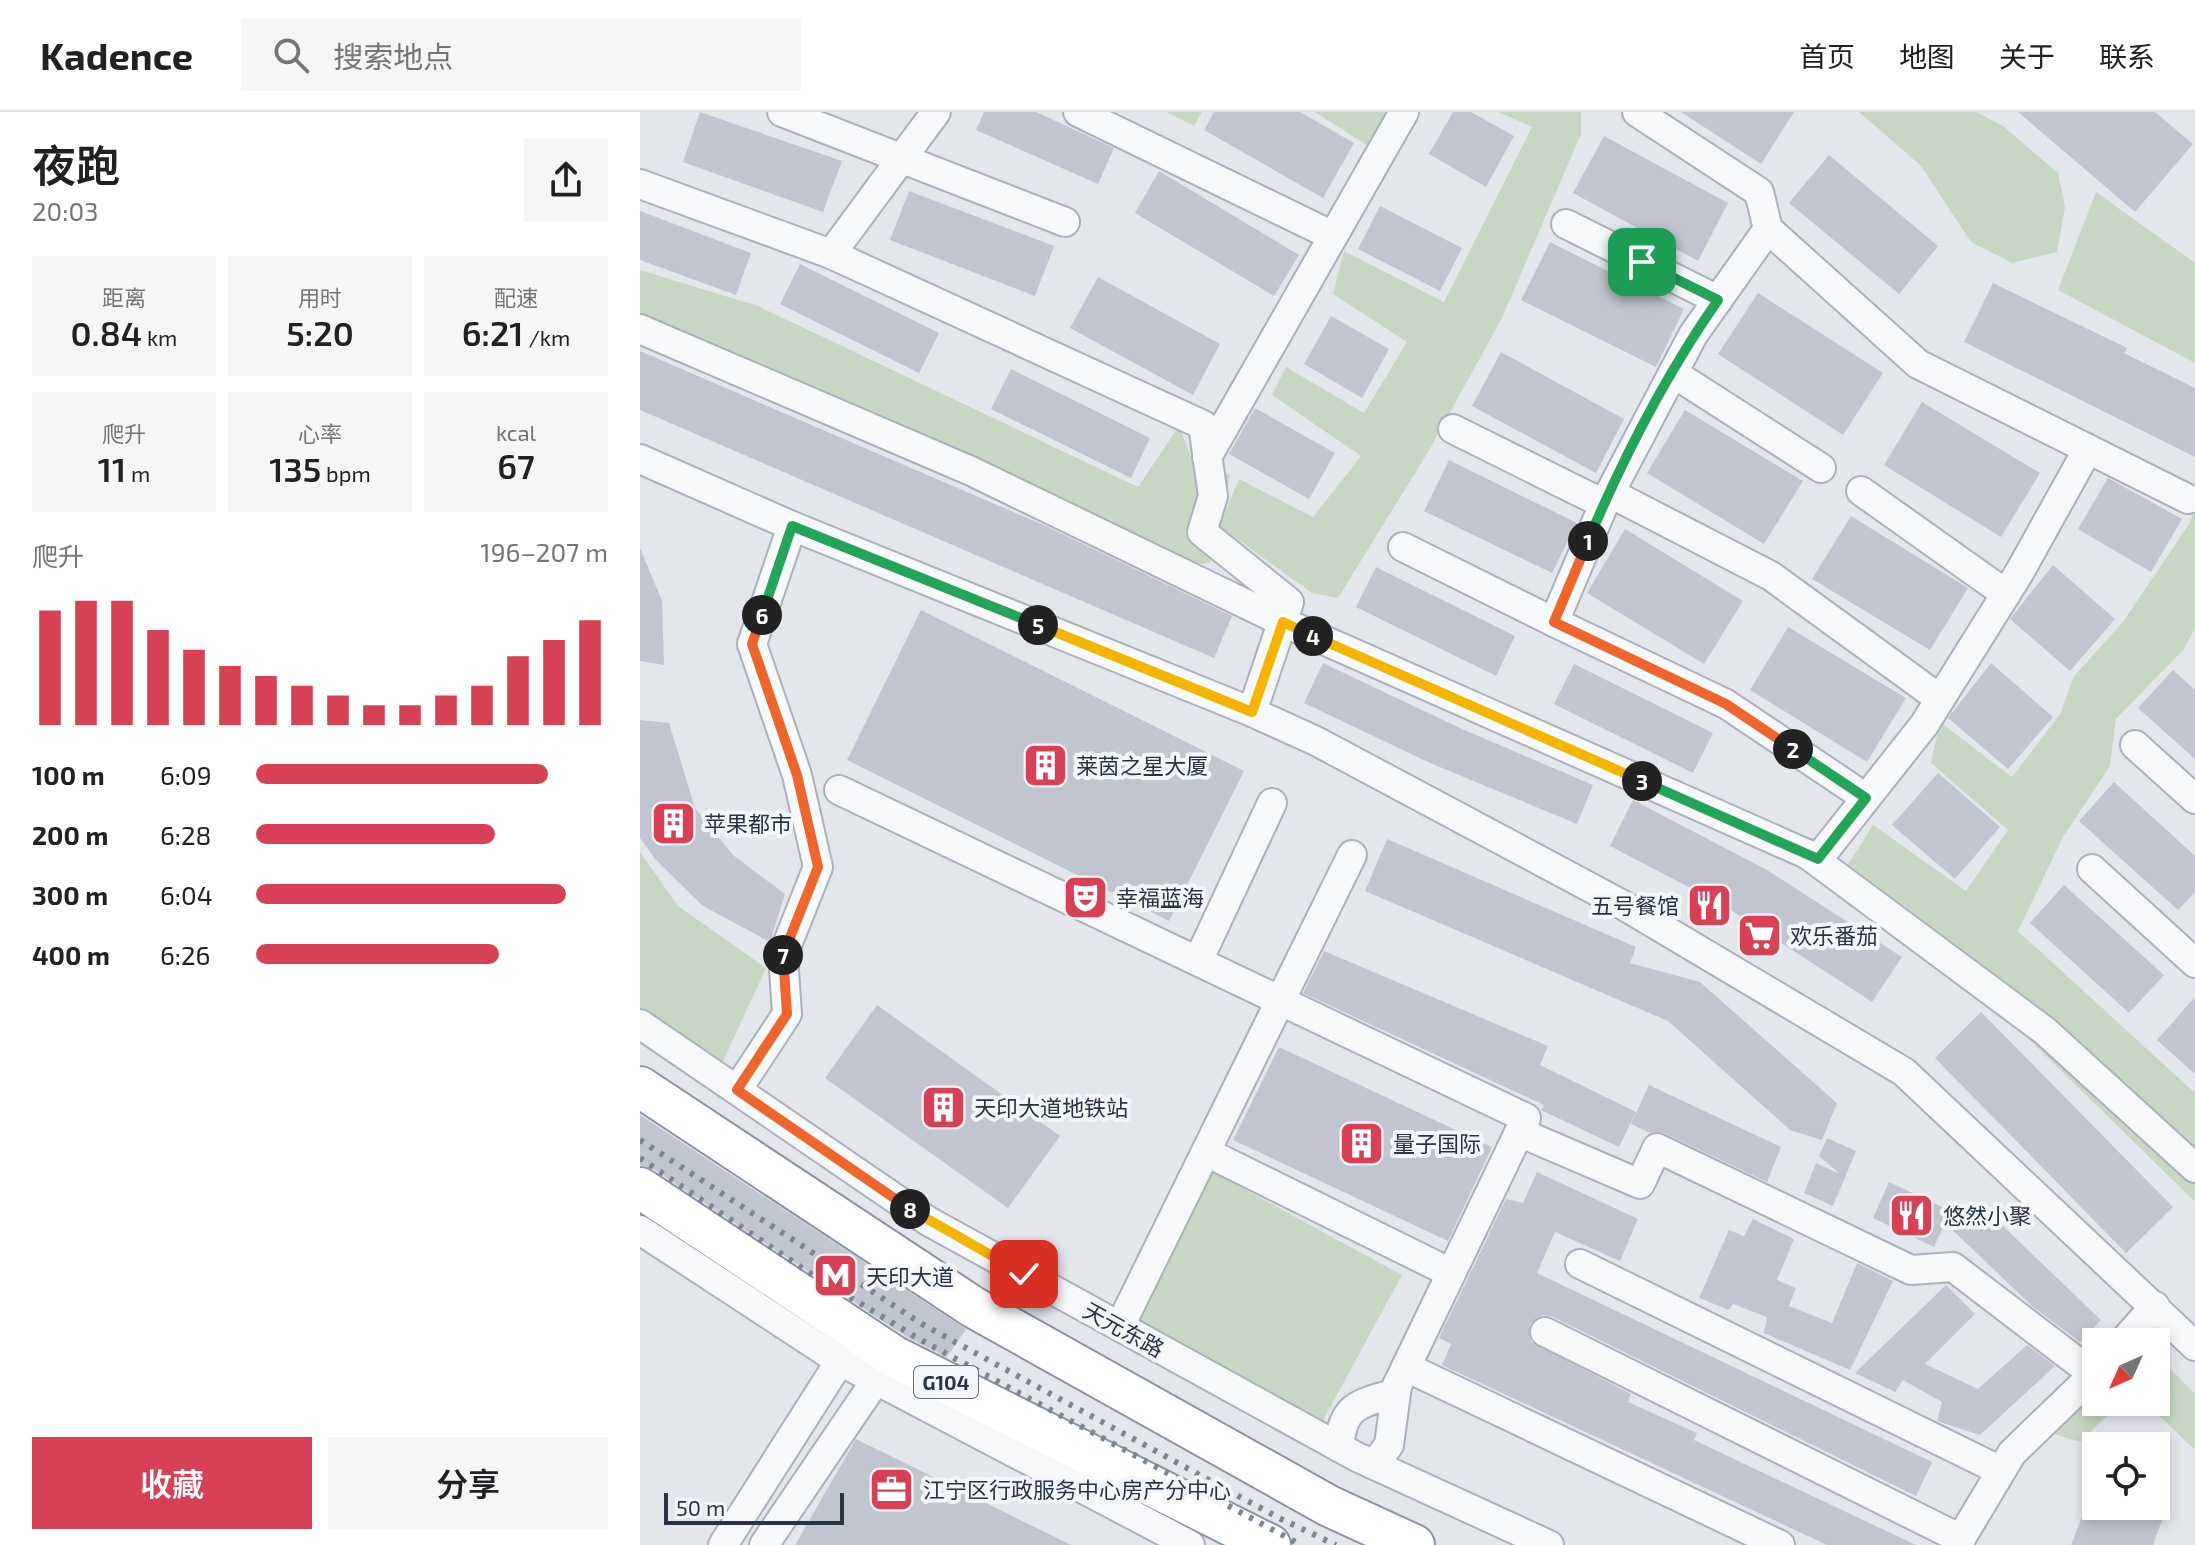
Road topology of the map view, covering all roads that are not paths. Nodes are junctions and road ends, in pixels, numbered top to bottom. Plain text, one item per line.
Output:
1 (782, 112) edge
2 (936, 112) edge
3 (1078, 112) edge
4 (1404, 112) edge
5 (1637, 112) edge
6 (901, 158) junction
7 (640, 184) edge
8 (1065, 222) dead end
9 (1566, 224) dead end
10 (1768, 229) junction
11 (1333, 236) junction
12 (831, 254) junction
13 (1718, 300) junction
14 (640, 329) edge
15 (1673, 373) junction
16 (1453, 429) dead end
17 (2088, 449) junction
18 (1207, 457) junction
19 (640, 459) edge
20 (1821, 468) dead end
21 (1861, 491) dead end
22 (1607, 498) junction
23 (2188, 499) dead end
24 (792, 526) junction
25 (1403, 547) dead end
26 (2006, 594) junction
27 (1283, 622) junction
28 (1554, 622) junction
29 (1940, 699) junction
30 (1252, 712) junction
31 (2135, 745) dead end
32 (839, 790) dead end
33 (1866, 798) junction
34 (2195, 799) edge
35 (1272, 803) dead end
36 (1807, 854) junction
37 (1352, 855) dead end
38 (2092, 869) dead end
39 (2191, 950) edge
40 (1198, 961) junction
41 (1280, 1001) junction
42 (640, 1024) edge
43 (640, 1087) edge
44 (737, 1090) junction
45 (1519, 1132) junction
46 (1206, 1152) junction
47 (2195, 1168) edge
48 (640, 1188) edge
49 (640, 1230) edge
50 (1580, 1264) dead end
51 (1451, 1273) junction
52 (2155, 1306) junction
53 (1120, 1326) junction
54 (2135, 1328) edge
55 (1545, 1332) dead end
56 (2195, 1346) edge
57 (840, 1361) junction
58 (2082, 1363) edge
59 (1402, 1377) junction
60 (876, 1380) junction
61 (2082, 1386) edge
62 (1339, 1447) junction
63 (1374, 1465) junction
64 (2001, 1471) junction
65 (1959, 1542) edge
66 (723, 1545) edge
67 (764, 1545) edge
68 (1190, 1545) edge
69 (1270, 1545) edge
70 (1414, 1545) edge
71 (1549, 1545) edge
72 (1780, 1545) edge

1 - 6 street
2 - 6 street
3 - 11 street
4 - 11 street
5 - 10 street
6 - 8 street
6 - 12 street
7 - 12 street
9 - 13 street
10 - 13 street
10 - 17 street
11 - 18 street
12 - 18 street
13 - 15 street
14 - 27 street
15 - 20 street
15 - 22 street
16 - 22 street
17 - 23 street
17 - 26 street
18 - 27 street
19 - 24 street
21 - 26 street
22 - 28 street
22 - 29 street
24 - 30 street
24 - 44 street
25 - 28 street
26 - 29 street
27 - 30 street
27 - 36 street
28 - 33 street
29 - 33 street
30 - 52 street
31 - 34 street
32 - 40 street
33 - 36 street
35 - 40 street
36 - 47 street
37 - 41 street
38 - 39 street
40 - 41 street
41 - 45 street
41 - 46 street
42 - 44 street, 天元东路
43 - 70 highway
44 - 53 street, 天元东路
45 - 51 street
45 - 58 street
46 - 51 street
46 - 53 street
48 - 69 highway, G104
49 - 57 street
50 - 64 street
51 - 59 street
52 - 54 street
52 - 56 street
53 - 62 street, 天元东路
55 - 65 street
57 - 60 street
57 - 66 street
59 - 62 street
59 - 63 street
59 - 72 street
60 - 67 street
60 - 68 street
61 - 64 street
62 - 63 street, 天元东路
63 - 71 street, 天元东路
64 - 65 street

